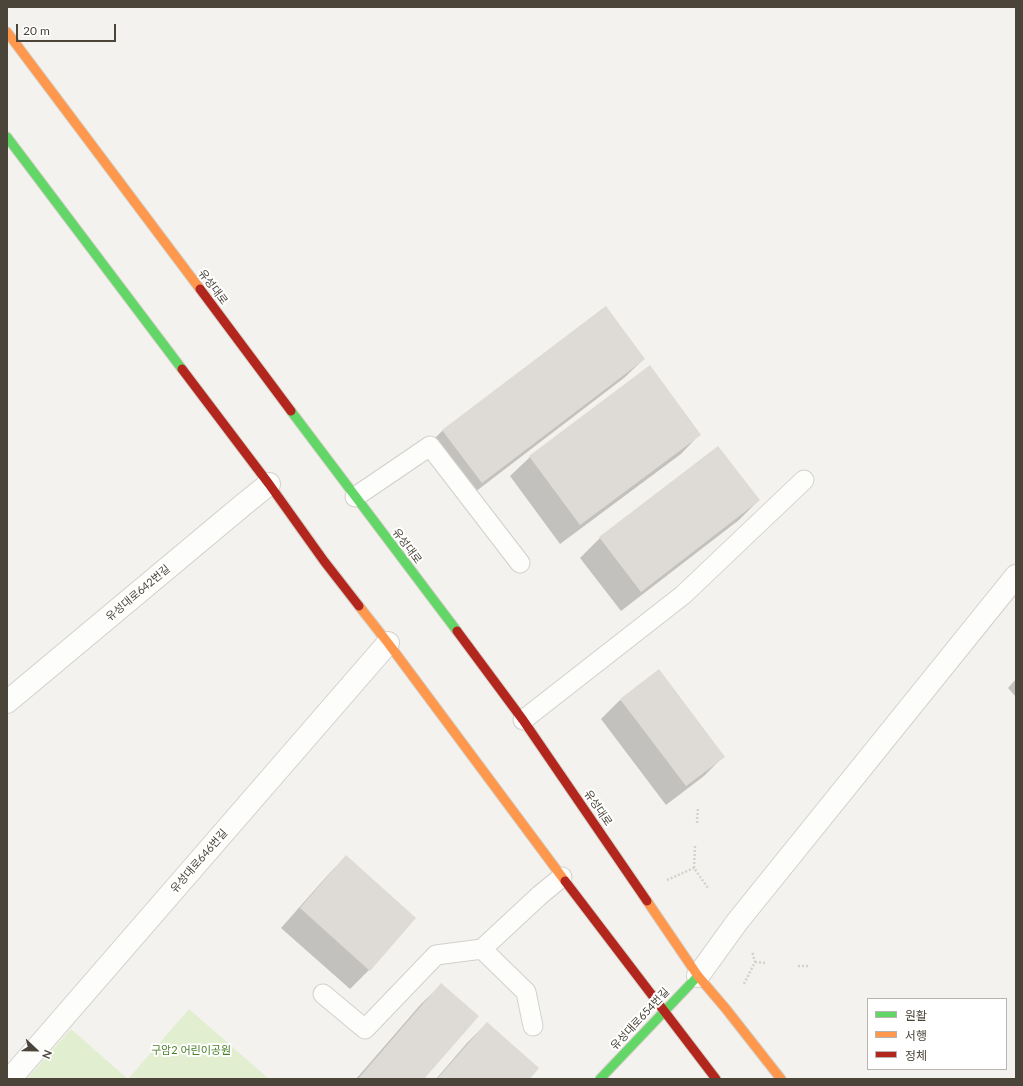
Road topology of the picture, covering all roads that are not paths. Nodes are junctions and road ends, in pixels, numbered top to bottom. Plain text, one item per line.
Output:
1 (7, 32) edge
2 (7, 137) edge
3 (804, 480) dead end
4 (269, 484) junction
5 (355, 497) junction
6 (520, 563) dead end
7 (1016, 576) edge
8 (388, 643) junction
9 (7, 702) edge
10 (523, 720) junction
11 (562, 877) junction
12 (482, 949) junction
13 (698, 976) junction
14 (324, 994) dead end
15 (664, 1011) junction
16 (533, 1026) dead end
17 (10, 1079) edge
18 (600, 1079) edge
19 (716, 1079) edge
20 (781, 1079) edge

1 - 5 street, 유성대로
2 - 4 street
3 - 10 lane
4 - 8 street
4 - 9 street, 유성대로642번길
5 - 6 lane
5 - 10 street, 유성대로
7 - 13 street
8 - 11 street
8 - 17 street, 유성대로646번길
10 - 13 street, 유성대로
11 - 12 lane
11 - 15 street
12 - 14 lane
12 - 16 lane
13 - 15 street, 유성대로654번길
13 - 20 street, 유성대로
15 - 18 street, 유성대로654번길
15 - 19 street

